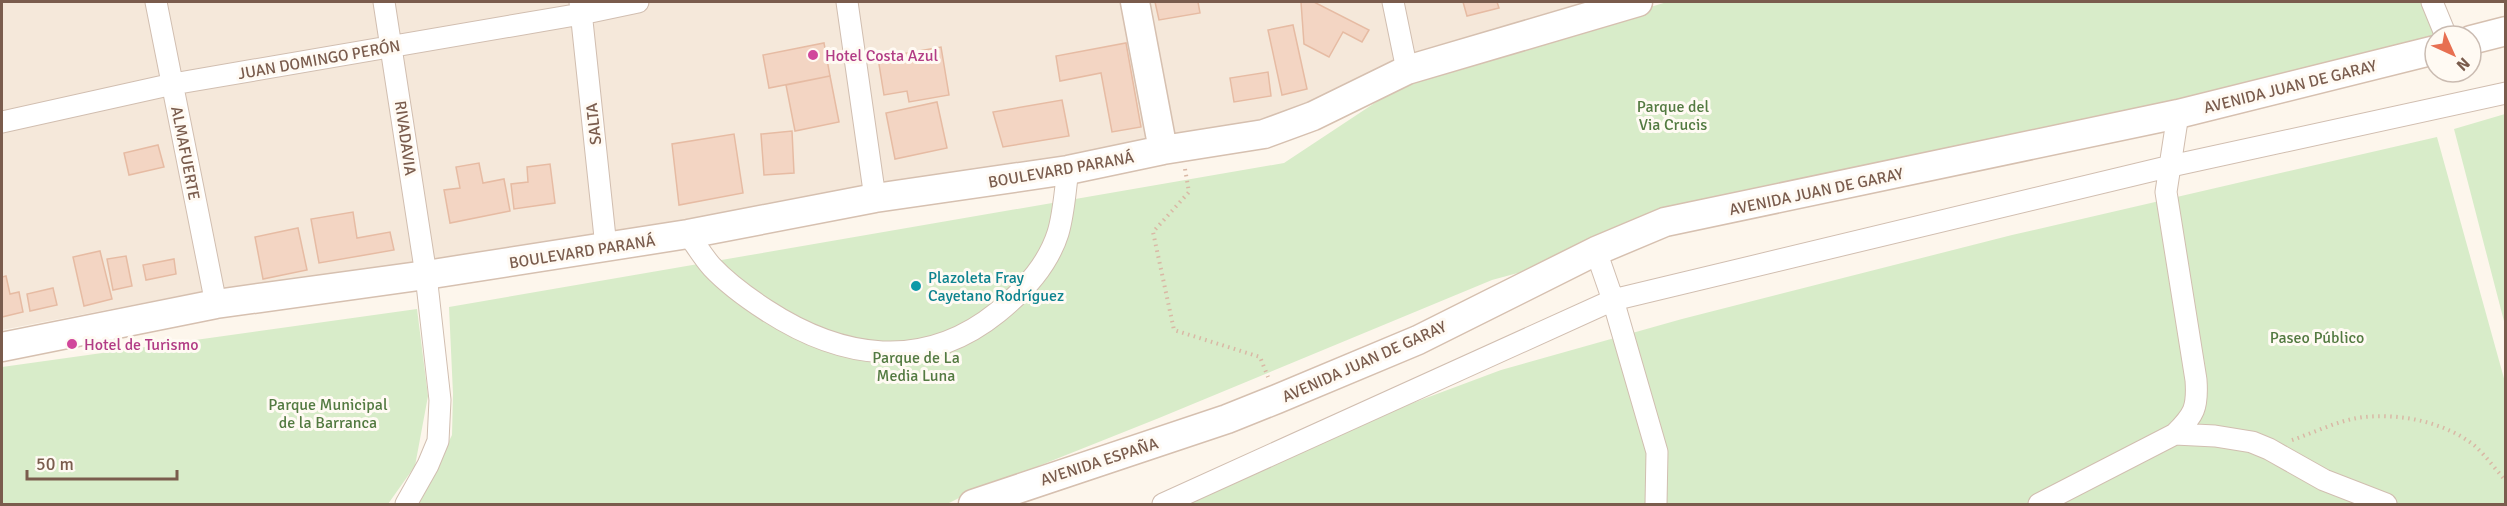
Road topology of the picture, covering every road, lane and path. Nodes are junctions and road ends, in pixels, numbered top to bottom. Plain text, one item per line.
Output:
1 (156, 2) edge
2 (384, 2) edge
3 (638, 2) edge
4 (847, 2) edge
5 (1135, 2) edge
6 (1394, 2) edge
7 (1638, 2) edge
8 (2432, 2) edge
9 (581, 8) edge
10 (2441, 24) edge
11 (2505, 31) edge
12 (2483, 37) edge
13 (392, 47) junction
14 (2423, 53) edge
15 (1407, 70) junction
16 (172, 84) junction
17 (2505, 93) edge
18 (2178, 114) junction
19 (2, 122) edge
20 (1172, 149) junction
21 (2171, 166) junction
22 (1068, 170) junction
23 (875, 198) junction
24 (688, 234) junction
25 (606, 247) junction
26 (1596, 251) junction
27 (426, 275) junction
28 (1613, 300) junction
29 (216, 304) junction
30 (2, 347) edge
31 (1277, 399) junction
32 (1227, 419) joint
33 (2175, 434) junction
34 (2269, 449) junction
35 (2505, 481) edge
36 (984, 503) edge
37 (406, 504) edge
38 (1163, 504) edge
39 (1656, 504) edge
40 (2038, 504) edge
41 (2386, 504) edge

1 - 16 street, ALMAFUERTE
2 - 13 street, RIVADAVIA
3 - 9 street, JUAN DOMINGO PERÓN
4 - 23 street
5 - 20 main road
6 - 15 street
7 - 15 main road, BOULEVARD PARANÁ
8 - 10 street
9 - 13 street, JUAN DOMINGO PERÓN
9 - 25 street, SALTA
11 - 12 main road
13 - 16 street, JUAN DOMINGO PERÓN
13 - 27 street, RIVADAVIA
14 - 18 main road, AVENIDA JUAN DE GARAY
15 - 20 main road, BOULEVARD PARANÁ
16 - 19 street, JUAN DOMINGO PERÓN
16 - 29 street, ALMAFUERTE
17 - 21 street
18 - 21 street
18 - 26 main road, AVENIDA JUAN DE GARAY
20 - 22 main road, BOULEVARD PARANÁ
20 - 31 path
21 - 28 street
21 - 33 street
22 - 23 main road, BOULEVARD PARANÁ
22 - 24 street
23 - 24 main road, BOULEVARD PARANÁ
24 - 25 main road, BOULEVARD PARANÁ
25 - 27 main road, BOULEVARD PARANÁ
26 - 28 street
26 - 31 main road, AVENIDA JUAN DE GARAY
27 - 29 main road, BOULEVARD PARANÁ
27 - 37 street, RIVADAVIA
28 - 38 street
28 - 39 street
29 - 30 main road, BOULEVARD PARANÁ
31 - 32 main road, AVENIDA JUAN DE GARAY
32 - 36 main road, AVENIDA ESPAÑA
33 - 34 street
33 - 40 street
34 - 35 path
34 - 41 street

